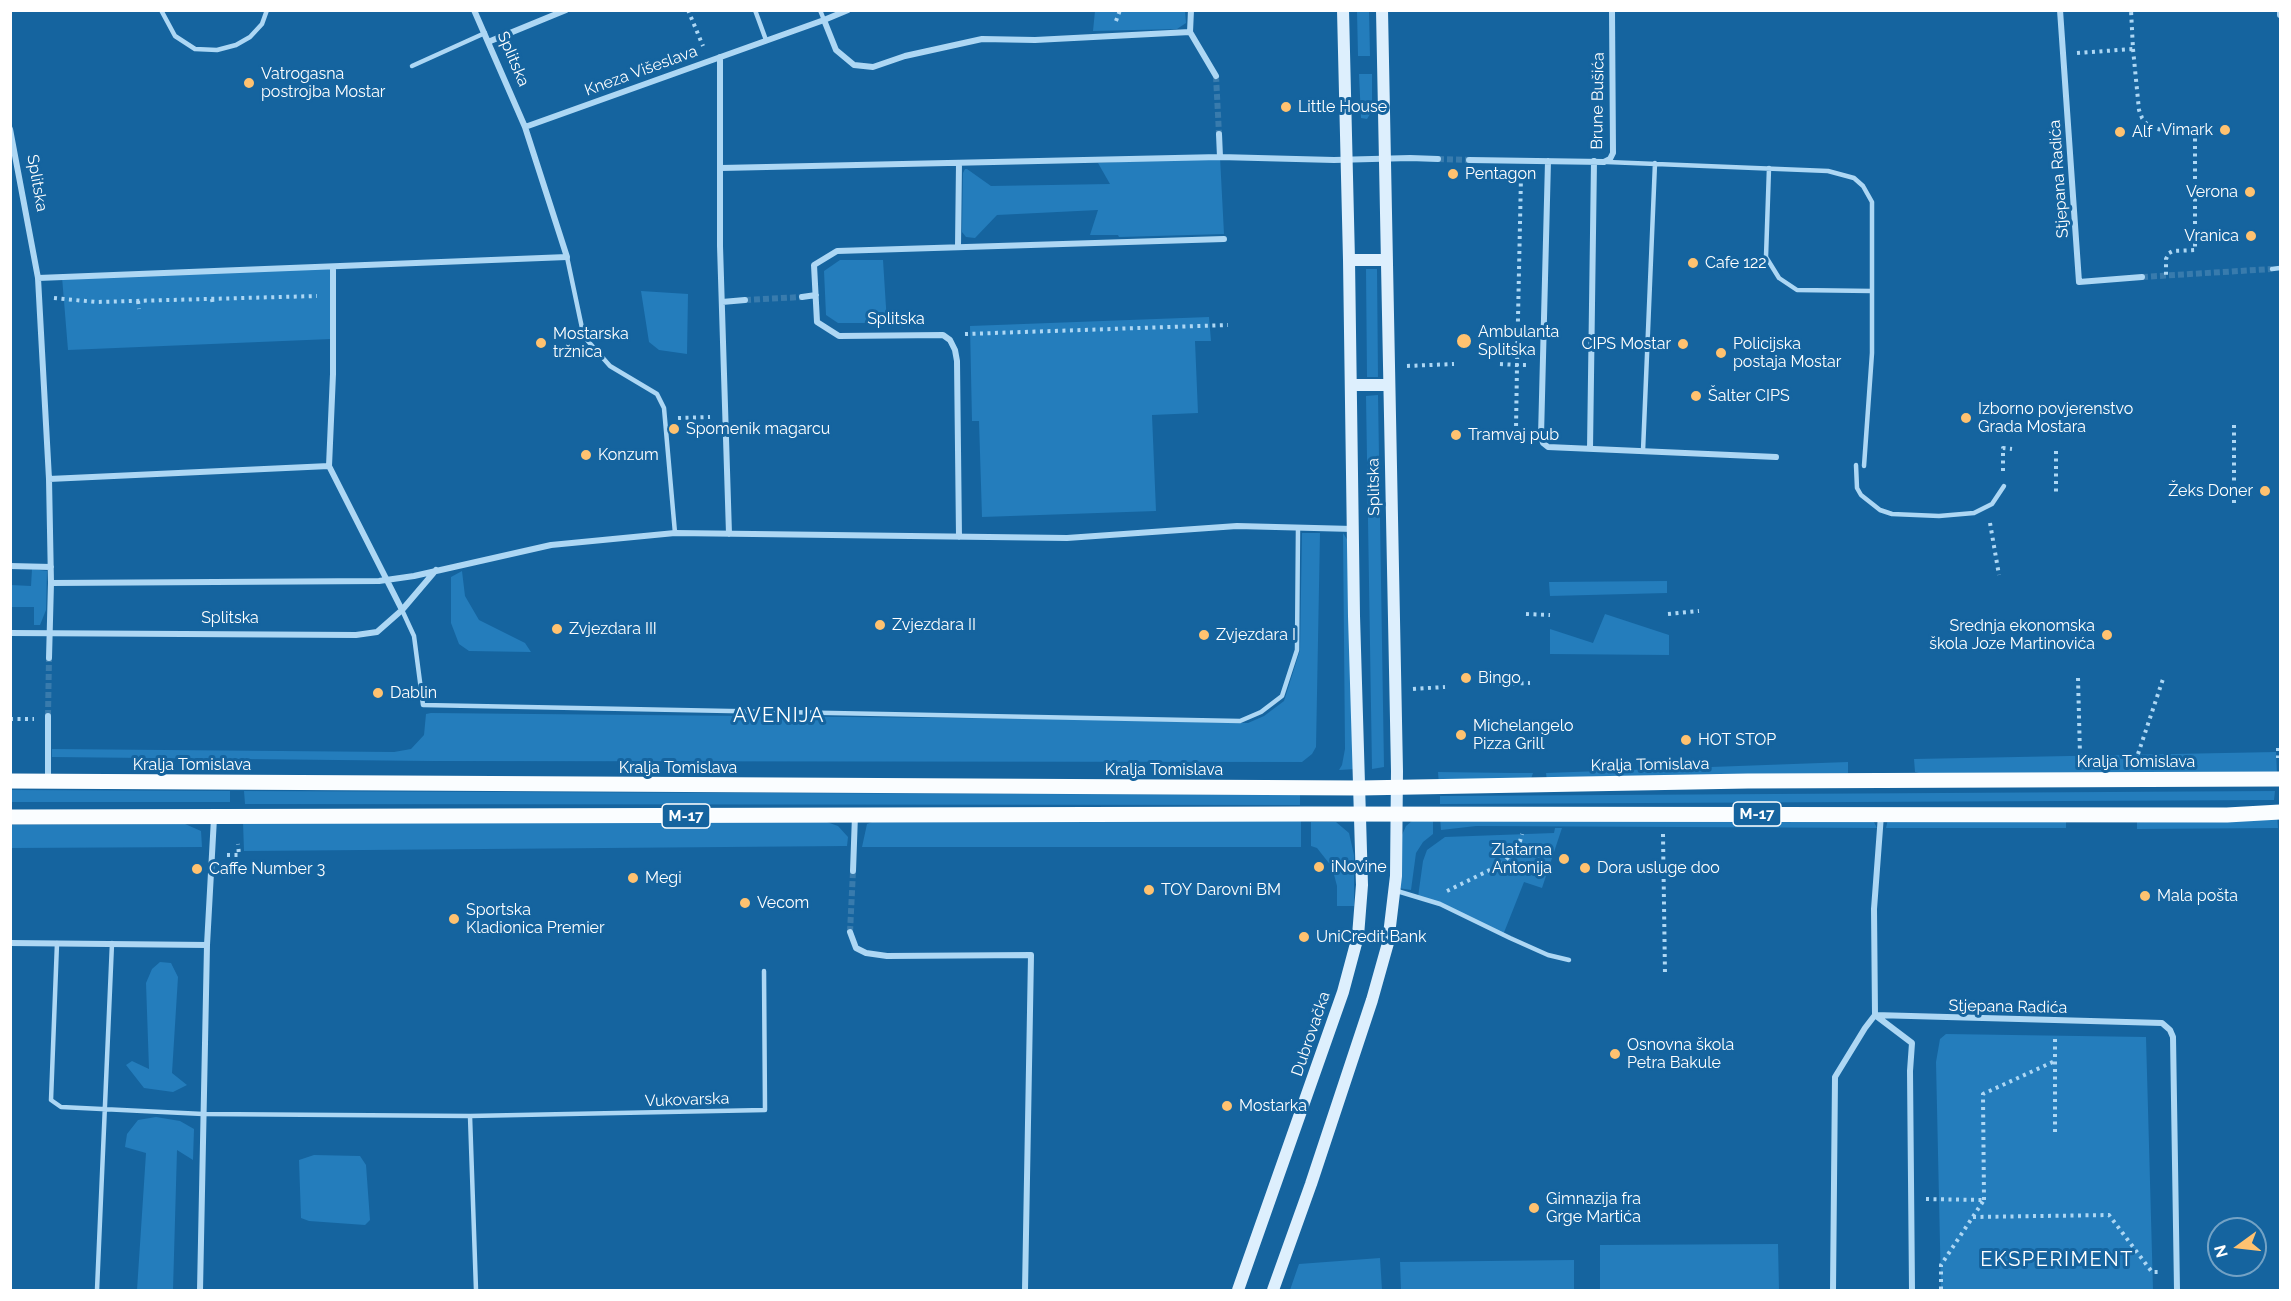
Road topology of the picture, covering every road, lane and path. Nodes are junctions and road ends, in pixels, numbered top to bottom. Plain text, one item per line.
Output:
1 (161, 10) edge
2 (267, 10) edge
3 (474, 10) edge
4 (566, 10) edge
5 (688, 10) edge
6 (755, 10) edge
7 (820, 10) edge
8 (848, 10) edge
9 (1191, 10) edge
10 (1343, 10) edge
11 (1382, 10) edge
12 (1612, 10) edge
13 (2060, 10) edge
14 (2131, 10) edge
15 (824, 20) junction
16 (1190, 32) junction
17 (484, 33) junction
18 (766, 40) junction
19 (488, 42) junction
20 (2133, 49) junction
21 (2063, 54) junction
22 (720, 57) junction
23 (709, 61) junction
24 (412, 66) dead end
25 (1216, 76) tunnel mouth
26 (525, 128) junction
27 (10, 129) edge
28 (1219, 134) tunnel mouth
29 (1220, 157) junction
30 (1386, 159) junction
31 (1438, 159) tunnel mouth
32 (1347, 160) junction
33 (1469, 160) tunnel mouth
34 (1521, 160) junction
35 (1548, 161) junction
36 (1594, 161) junction
37 (1604, 162) junction
38 (959, 163) junction
39 (1655, 164) junction
40 (721, 168) junction
41 (1769, 168) junction
42 (1224, 239) dead end
43 (958, 246) junction
44 (567, 257) junction
45 (1349, 260) junction
46 (1387, 260) junction
47 (333, 267) junction
48 (2280, 268) edge
49 (2272, 269) tunnel mouth
50 (2166, 276) dead end
51 (2142, 277) tunnel mouth
52 (38, 278) junction
53 (1872, 291) junction
54 (816, 295) junction
55 (333, 296) junction
56 (39, 297) junction
57 (802, 297) tunnel mouth
58 (212, 299) junction
59 (745, 300) tunnel mouth
60 (138, 301) junction
61 (722, 302) junction
62 (213, 306) dead end
63 (139, 309) dead end
64 (1228, 326) dead end
65 (970, 334) junction
66 (943, 335) junction
67 (970, 345) dead end
68 (1454, 364) dead end
69 (1500, 364) dead end
70 (1517, 365) junction
71 (1388, 367) junction
72 (1351, 385) junction
73 (1388, 385) junction
74 (725, 417) junction
75 (665, 418) junction
76 (2234, 425) dead end
77 (1516, 429) dead end
78 (1590, 449) junction
79 (2012, 449) dead end
80 (1643, 451) junction
81 (2056, 451) dead end
82 (1776, 457) dead end
83 (2003, 459) dead end
84 (1856, 465) dead end
85 (329, 466) junction
86 (1864, 466) dead end
87 (50, 479) junction
88 (2004, 486) dead end
89 (2056, 492) dead end
90 (2234, 504) dead end
91 (1987, 507) junction
92 (1298, 528) junction
93 (1353, 529) junction
94 (675, 533) junction
95 (729, 534) junction
96 (959, 537) junction
97 (10, 566) edge
98 (51, 567) junction
99 (436, 570) junction
100 (1999, 575) dead end
101 (387, 580) junction
102 (51, 583) junction
103 (402, 610) junction
104 (1699, 611) dead end
105 (1526, 614) dead end
106 (1668, 614) dead end
107 (1550, 615) dead end
108 (10, 633) edge
109 (49, 633) junction
110 (49, 658) tunnel mouth
111 (2078, 678) dead end
112 (2163, 679) dead end
113 (1530, 683) dead end
114 (1498, 684) dead end
115 (1445, 687) dead end
116 (1394, 690) junction
117 (48, 716) tunnel mouth
118 (2138, 754) dead end
119 (2080, 755) dead end
120 (2280, 779) edge
121 (10, 781) edge
122 (48, 782) junction
123 (1397, 787) junction
124 (1360, 789) junction
125 (2280, 812) edge
126 (1362, 814) junction
127 (1396, 814) junction
128 (1881, 814) junction
129 (855, 816) junction
130 (10, 817) edge
131 (214, 818) junction
132 (1524, 828) dead end
133 (1663, 830) dead end
134 (853, 872) tunnel mouth
135 (1395, 890) junction
136 (1445, 892) dead end
137 (850, 932) tunnel mouth
138 (10, 943) edge
139 (57, 943) junction
140 (112, 943) junction
141 (207, 945) junction
142 (1569, 960) dead end
143 (764, 971) dead end
144 (1665, 974) dead end
145 (1875, 1015) junction
146 (2055, 1021) junction
147 (2055, 1061) junction
148 (106, 1109) junction
149 (203, 1114) junction
150 (470, 1116) junction
151 (2055, 1132) dead end
152 (1911, 1200) junction
153 (1984, 1200) junction
154 (1973, 1217) junction
155 (2177, 1273) junction
156 (97, 1290) edge
157 (200, 1290) edge
158 (476, 1290) edge
159 (1025, 1290) edge
160 (1238, 1290) edge
161 (1273, 1290) edge
162 (1833, 1290) edge
163 (1912, 1290) edge
164 (1941, 1290) edge
165 (2177, 1290) edge

1 - 2 lane
3 - 17 street, Splitska
4 - 19 street
5 - 23 path
6 - 18 lane
7 - 15 lane
8 - 15 street, Kneza Višeslava
9 - 16 street
10 - 32 main road, Splitska
11 - 30 main road, Splitska
12 - 37 street, Brune Bušića
13 - 21 street, Stjepana Radića
14 - 20 path
15 - 16 street
15 - 18 street, Kneza Višeslava
16 - 25 street
17 - 19 street, Splitska
17 - 24 lane
18 - 22 street, Kneza Višeslava
19 - 26 street, Splitska
20 - 21 path
20 - 50 path
21 - 51 street, Stjepana Radića
22 - 23 street, Kneza Višeslava
22 - 40 street
23 - 26 street, Kneza Višeslava
26 - 44 street, Splitska
27 - 52 street, Splitska
28 - 29 street
29 - 32 street
29 - 38 street
30 - 31 street
30 - 32 street
30 - 46 main road, Splitska
32 - 45 main road, Splitska
33 - 34 street, Brune Bušića
34 - 35 street, Brune Bušića
34 - 70 path
35 - 36 street, Brune Bušića
35 - 78 street
36 - 37 street, Brune Bušića
36 - 78 street
37 - 39 lane
38 - 40 street
38 - 43 street
39 - 41 lane
39 - 80 lane
40 - 61 street
41 - 53 lane
41 - 53 lane
42 - 43 street, Splitska
43 - 54 street, Splitska
44 - 47 street
44 - 75 lane, Splitska
45 - 46 main road
45 - 72 main road, Splitska
46 - 71 main road, Splitska
47 - 52 street
47 - 55 street
48 - 49 lane
52 - 56 street, Splitska
53 - 86 lane
54 - 57 street
54 - 66 street, Splitska
55 - 58 path
55 - 85 street
56 - 60 path
56 - 87 street, Splitska
58 - 60 path
58 - 62 path
59 - 61 street
60 - 63 path
61 - 74 street
64 - 65 path
65 - 66 path
65 - 67 path
66 - 96 street, Splitska
68 - 71 path
69 - 70 path
70 - 77 path
71 - 73 main road, Splitska
72 - 73 main road
72 - 93 main road, Splitska
73 - 116 main road, Splitska
74 - 75 path
74 - 95 street
75 - 94 lane, Splitska
76 - 90 path
78 - 80 street
79 - 83 path
80 - 82 street
81 - 89 path
84 - 91 lane
85 - 87 street
85 - 101 street
87 - 98 street, Splitska
88 - 91 lane
91 - 100 path
92 - 93 street, Splitska
92 - 96 street, Splitska
92 - 103 lane
93 - 124 main road, Splitska
94 - 95 street, Splitska
94 - 99 street, Splitska
95 - 96 street, Splitska
97 - 98 street
98 - 102 street, Splitska
99 - 101 street, Splitska
99 - 103 street, Splitska
101 - 102 street, Splitska
101 - 103 street
102 - 109 street, Splitska
103 - 109 street, Splitska
104 - 106 path
105 - 107 path
108 - 109 street, Splitska
109 - 110 street
111 - 119 path
112 - 118 path
113 - 114 path
115 - 116 path
116 - 123 main road, Splitska
117 - 122 street
120 - 123 main road, Kralja Tomislava / M-17
121 - 122 main road, Kralja Tomislava / M-17
122 - 124 main road, Kralja Tomislava / M-17
123 - 124 main road, Kralja Tomislava / M-17
123 - 127 main road, Splitska
124 - 126 main road, Splitska
125 - 128 main road, M-17
126 - 127 main road, M-17
126 - 129 main road, M-17
126 - 160 main road, Dubrovačka
127 - 128 main road, M-17
127 - 135 main road
128 - 145 street
129 - 131 main road, M-17
129 - 134 street
130 - 131 main road, M-17
131 - 141 street
132 - 136 path
133 - 144 path
135 - 142 lane
135 - 161 main road
137 - 159 street
138 - 139 street
139 - 140 street
139 - 148 lane, Vukovarska
140 - 141 street
140 - 148 lane
141 - 149 street
143 - 150 lane, Vukovarska
145 - 146 street, Stjepana Radića
145 - 152 street
145 - 162 street
146 - 147 path
146 - 155 street, Stjepana Radića
147 - 151 path
147 - 153 path
148 - 149 lane, Vukovarska
148 - 156 lane
149 - 150 lane, Vukovarska
149 - 157 street
150 - 158 lane
152 - 153 path
152 - 163 street
153 - 154 path
154 - 155 path
154 - 164 path
155 - 165 street, Stjepana Radića

